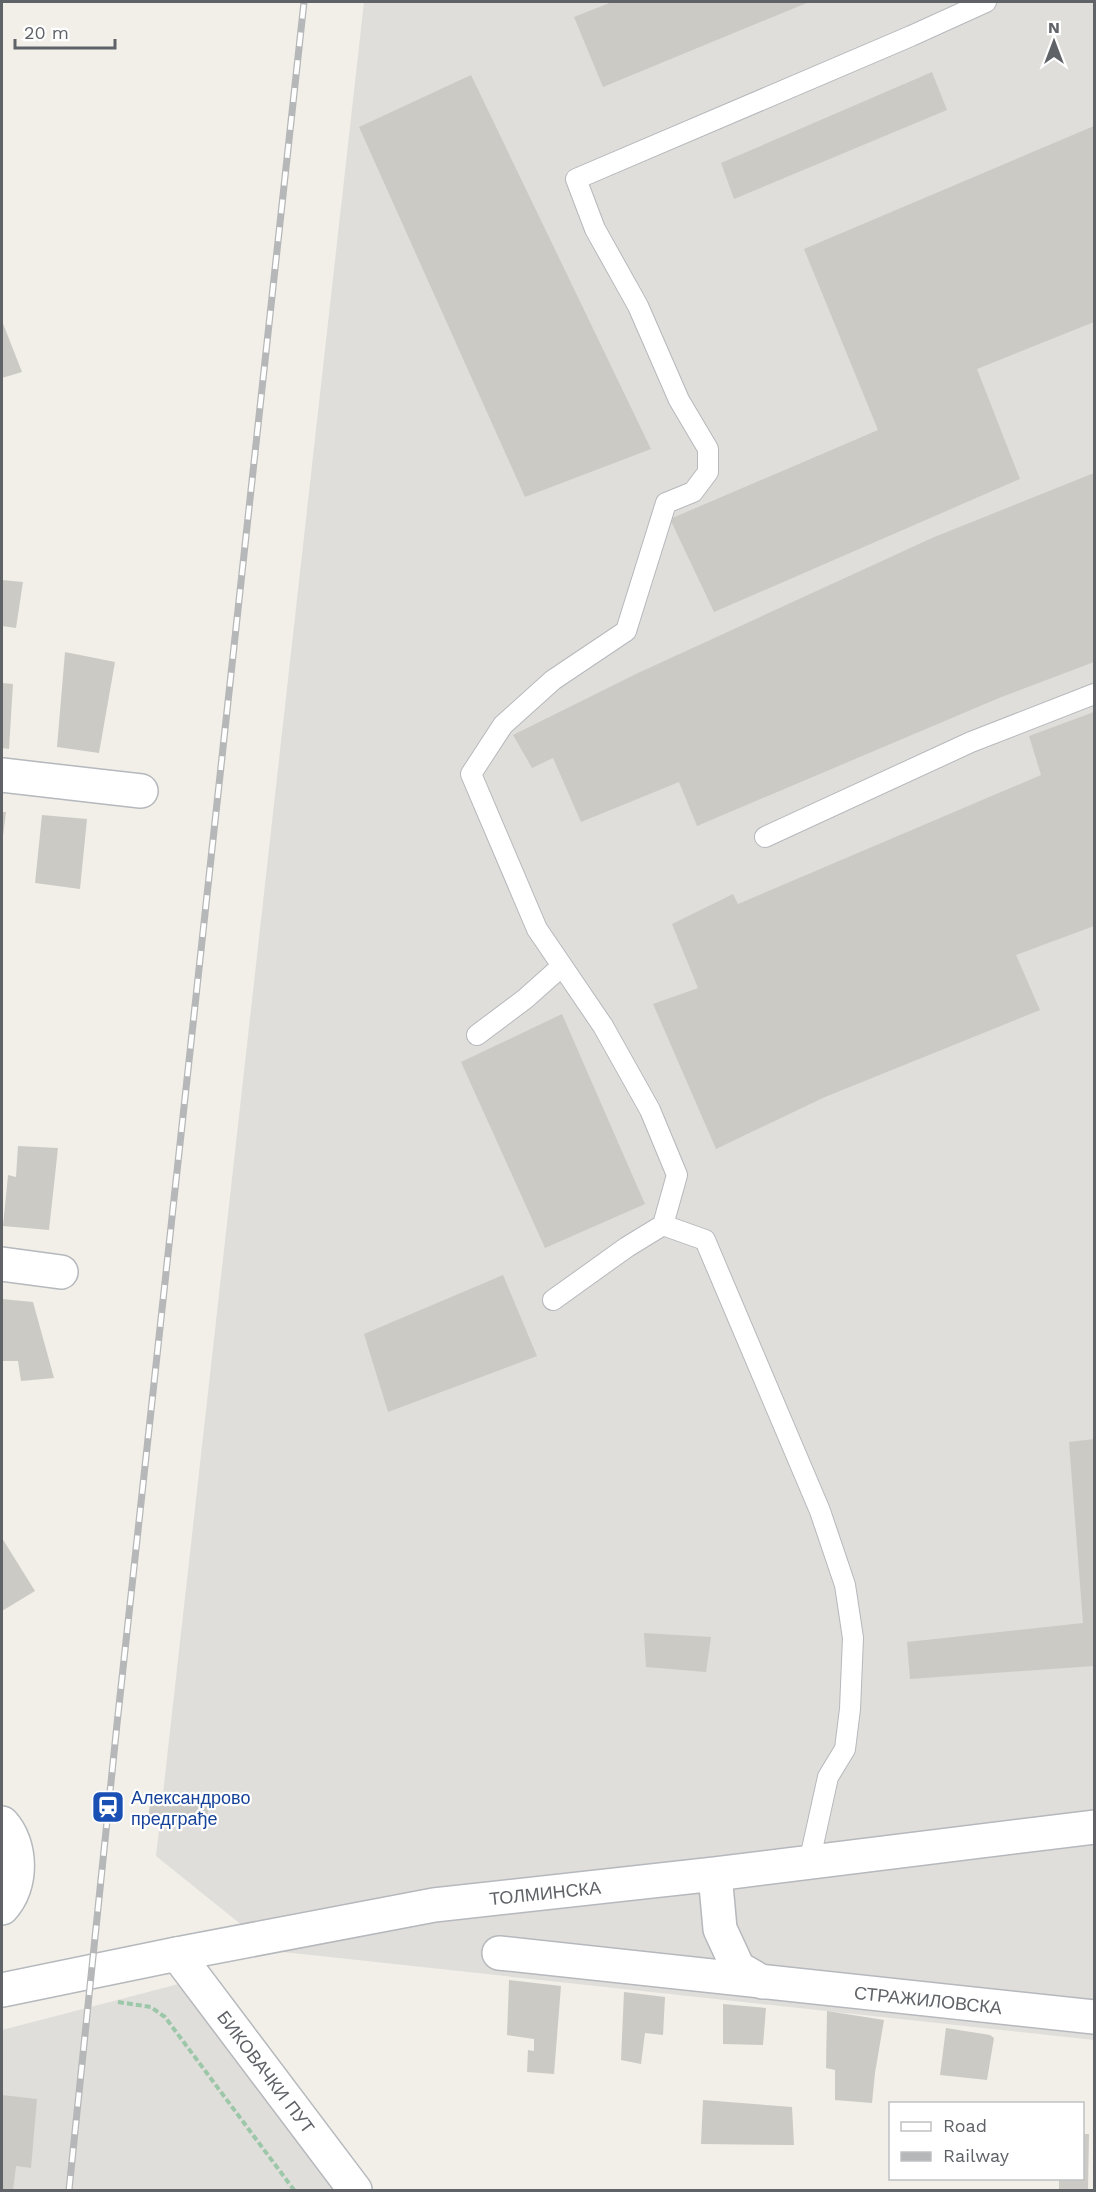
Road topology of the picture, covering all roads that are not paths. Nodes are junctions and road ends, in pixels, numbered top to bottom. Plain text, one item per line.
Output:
1 (986, 2) edge
2 (1095, 694) edge
3 (2, 775) edge
4 (141, 791) dead end
5 (765, 837) dead end
6 (562, 966) junction
7 (477, 1035) dead end
8 (663, 1225) junction
9 (2, 1264) edge
10 (61, 1272) dead end
11 (553, 1300) dead end
12 (2, 1823) edge
13 (1095, 1827) edge
14 (809, 1863) junction
15 (715, 1874) junction
16 (2, 1908) edge
17 (499, 1953) dead end
18 (177, 1954) junction
19 (762, 1982) junction
20 (2, 1990) edge
21 (1095, 2017) edge
22 (355, 2190) edge

1 - 6 lane
2 - 5 lane
3 - 4 street
6 - 7 lane
6 - 8 lane
8 - 11 lane
8 - 14 lane
9 - 10 street
12 - 16 street
13 - 14 street, ТОЛМИНСКА
14 - 15 street, ТОЛМИНСКА
15 - 18 street, ТОЛМИНСКА
15 - 19 street, СТРАЖИЛОВСКА
17 - 19 street, СТРАЖИЛОВСКА
18 - 20 street, ТОЛМИНСКА
18 - 22 street, БИКОВАЧКИ ПУТ
19 - 21 street, СТРАЖИЛОВСКА

